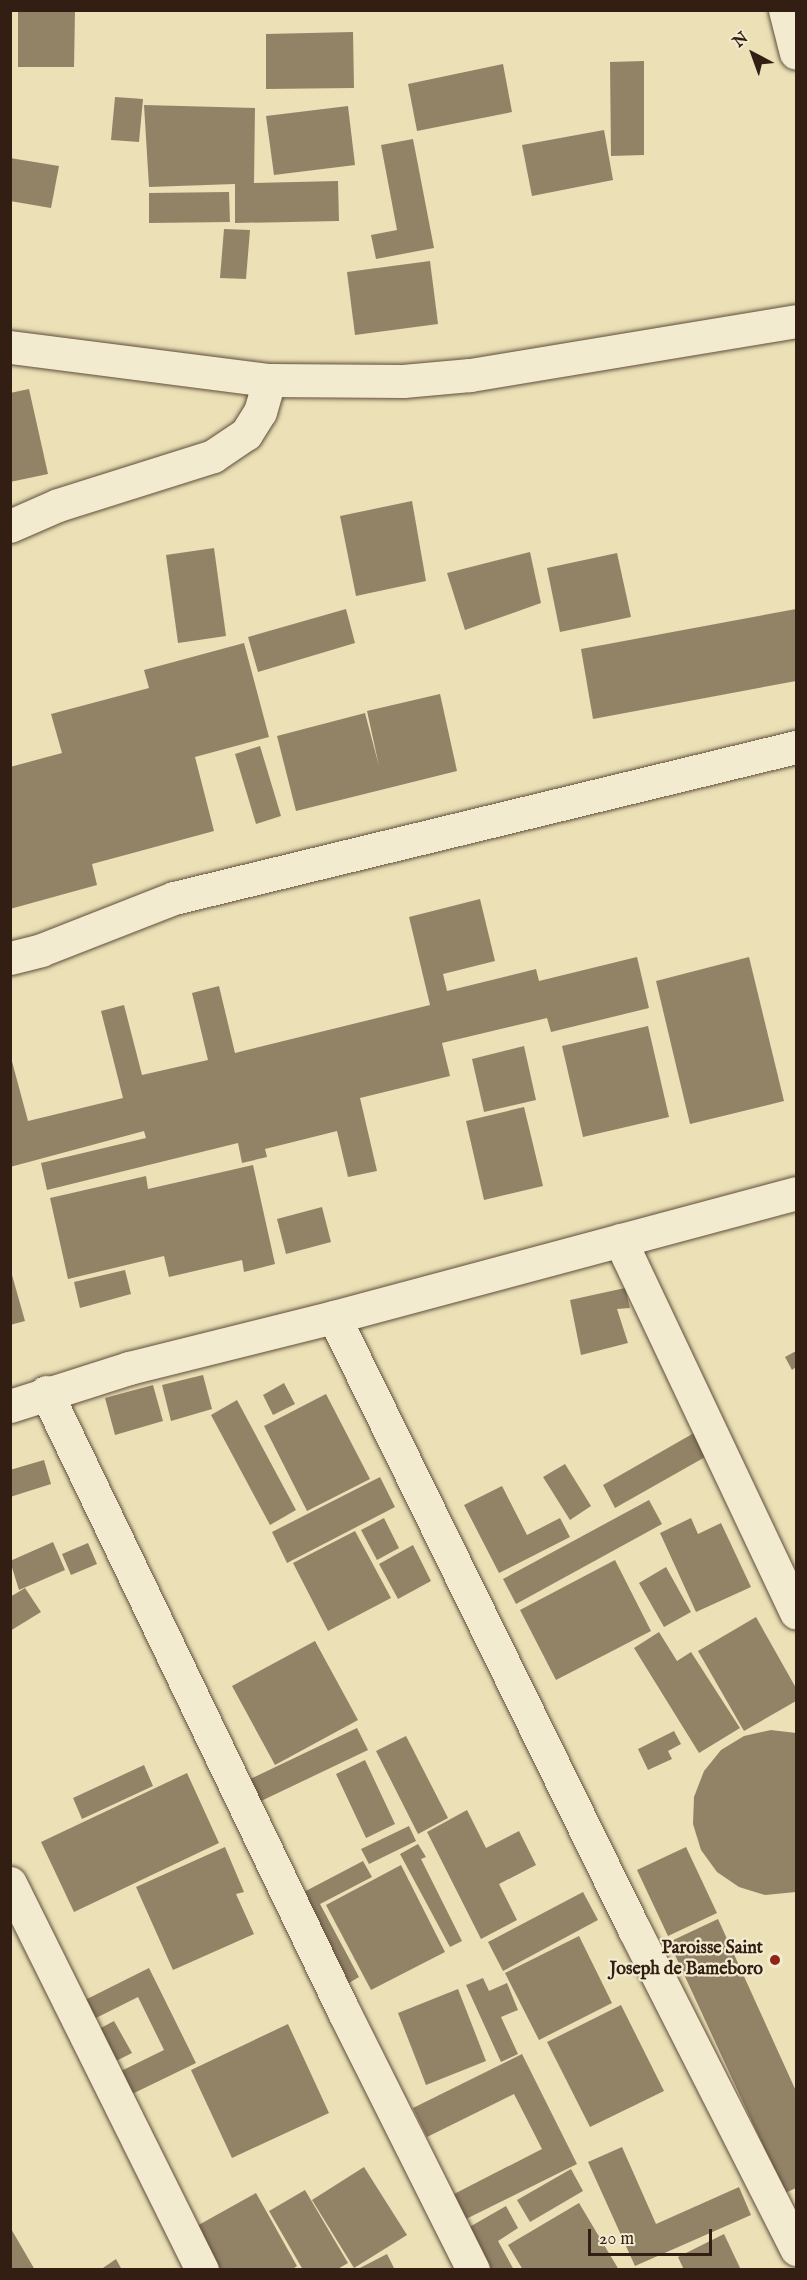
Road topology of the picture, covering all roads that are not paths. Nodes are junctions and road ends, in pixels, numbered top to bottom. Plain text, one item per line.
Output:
1 (785, 10) edge
2 (796, 53) edge
3 (796, 321) edge
4 (10, 347) edge
5 (269, 380) junction
6 (10, 526) edge
7 (796, 747) edge
8 (10, 958) edge
9 (796, 1193) edge
10 (620, 1240) junction
11 (334, 1317) junction
12 (46, 1392) junction
13 (10, 1406) edge
14 (796, 1613) edge
15 (10, 1883) edge
16 (796, 2249) edge
17 (202, 2270) edge
18 (473, 2270) edge

1 - 2 street
3 - 5 street
4 - 5 street
5 - 6 street
7 - 8 street
9 - 10 street
10 - 11 street
10 - 14 street
11 - 12 street
11 - 16 street
12 - 13 street
12 - 18 street
15 - 17 street

